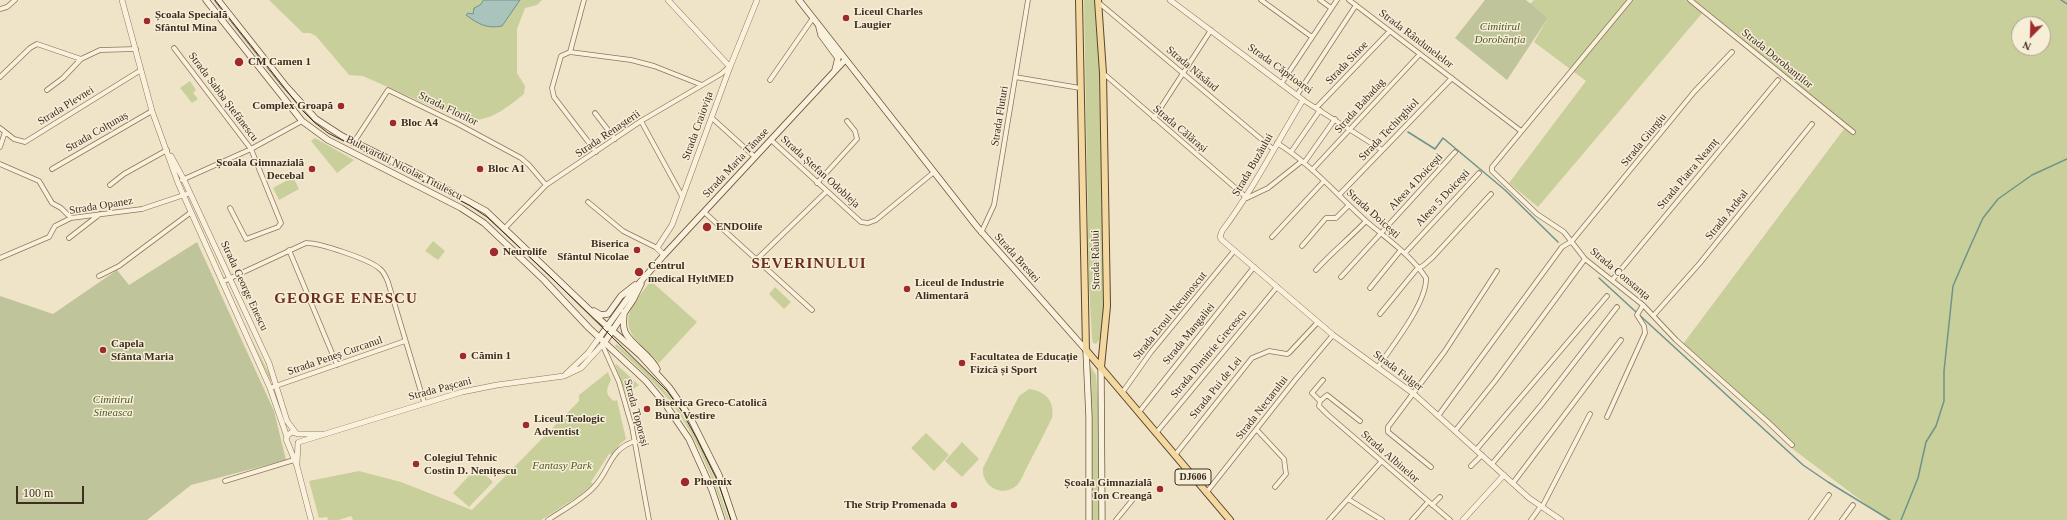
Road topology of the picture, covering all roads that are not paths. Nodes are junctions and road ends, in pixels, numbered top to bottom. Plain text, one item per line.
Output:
1 (15, 0) edge
2 (122, 0) edge
3 (206, 0) edge
4 (218, 0) edge
5 (584, 0) edge
6 (668, 0) edge
7 (757, 0) edge
8 (800, 0) edge
9 (1028, 0) edge
10 (1079, 0) edge
11 (1170, 0) edge
12 (1261, 0) edge
13 (1320, 0) edge
14 (1337, 0) edge
15 (1349, 0) edge
16 (1630, 0) edge
17 (1690, 0) edge
18 (1098, 1) edge
19 (1356, 5) junction
20 (1331, 8) junction
21 (0, 9) edge
22 (812, 18) junction
23 (819, 26) junction
24 (1211, 30) junction
25 (1390, 31) junction
26 (1312, 37) junction
27 (174, 48) dead end
28 (136, 49) junction
29 (570, 52) junction
30 (1732, 52) dead end
31 (1420, 54) junction
32 (81, 59) junction
33 (845, 60) junction
34 (730, 66) junction
35 (141, 70) junction
36 (834, 73) junction
37 (1103, 73) junction
38 (1184, 73) junction
39 (0, 77) edge
40 (1015, 77) junction
41 (1452, 78) junction
42 (770, 80) dead end
43 (1778, 80) dead end
44 (1282, 84) junction
45 (702, 85) junction
46 (1080, 88) junction
47 (47, 90) dead end
48 (1297, 95) junction
49 (1303, 100) junction
50 (1318, 109) junction
51 (152, 111) junction
52 (595, 113) dead end
53 (712, 118) junction
54 (1154, 118) junction
55 (1335, 119) junction
56 (642, 121) junction
57 (846, 121) dead end
58 (302, 122) junction
59 (1812, 124) dead end
60 (0, 128) edge
61 (1350, 129) junction
62 (1521, 131) junction
63 (5, 132) junction
64 (1853, 132) dead end
65 (615, 139) junction
66 (771, 140) junction
67 (354, 142) junction
68 (1277, 143) junction
69 (0, 147) edge
70 (251, 149) junction
71 (1273, 149) junction
72 (167, 150) junction
73 (1382, 150) junction
74 (596, 152) junction
75 (1291, 152) junction
76 (1455, 152) dead end
77 (755, 157) junction
78 (1303, 162) junction
79 (0, 164) edge
80 (52, 169) dead end
81 (1312, 170) junction
82 (934, 172) junction
83 (1478, 173) dead end
84 (184, 180) junction
85 (1324, 181) junction
86 (817, 182) junction
87 (178, 183) junction
88 (110, 185) dead end
89 (546, 185) junction
90 (827, 191) junction
91 (190, 193) junction
92 (1491, 194) dead end
93 (1339, 195) junction
94 (183, 196) junction
95 (682, 196) junction
96 (1247, 198) junction
97 (588, 202) dead end
98 (1349, 205) junction
99 (230, 208) dead end
100 (704, 212) junction
101 (190, 213) junction
102 (102, 214) junction
103 (71, 218) junction
104 (1366, 221) junction
105 (504, 228) junction
106 (981, 233) junction
107 (1381, 234) junction
108 (1272, 237) dead end
109 (68, 238) dead end
110 (1222, 240) joint
111 (1572, 241) junction
112 (1302, 246) dead end
113 (657, 248) junction
114 (289, 250) junction
115 (1234, 251) junction
116 (1403, 252) junction
117 (664, 255) junction
118 (0, 258) edge
119 (1585, 259) junction
120 (756, 260) junction
121 (1254, 267) junction
122 (1420, 268) junction
123 (1316, 270) dead end
124 (1497, 270) dead end
125 (99, 276) dead end
126 (1341, 277) dead end
127 (229, 279) junction
128 (1613, 280) junction
129 (642, 281) junction
130 (222, 282) junction
131 (1277, 287) junction
132 (1370, 288) dead end
133 (1607, 296) dead end
134 (1643, 305) junction
135 (587, 306) junction
136 (1617, 307) dead end
137 (812, 310) dead end
138 (624, 312) junction
139 (1380, 314) dead end
140 (1654, 315) junction
141 (1317, 323) junction
142 (607, 326) junction
143 (612, 330) junction
144 (1087, 330) junction
145 (1333, 336) junction
146 (1075, 337) junction
147 (1621, 340) dead end
148 (405, 341) junction
149 (602, 342) junction
150 (1086, 350) junction
151 (337, 365) junction
152 (1101, 367) junction
153 (1378, 367) junction
154 (659, 375) junction
155 (1323, 380) dead end
156 (277, 386) junction
157 (270, 388) junction
158 (1122, 393) junction
159 (1414, 394) junction
160 (1320, 401) junction
161 (424, 402) junction
162 (1139, 412) junction
163 (1590, 414) dead end
164 (1438, 416) junction
165 (1607, 417) dead end
166 (1360, 421) dead end
167 (1257, 430) junction
168 (1455, 431) junction
169 (1156, 433) junction
170 (297, 434) junction
171 (324, 434) junction
172 (287, 437) junction
173 (636, 441) junction
174 (298, 442) junction
175 (288, 443) junction
176 (1792, 445) dead end
177 (1476, 450) junction
178 (1175, 455) junction
179 (1482, 455) junction
180 (294, 460) junction
181 (1381, 462) junction
182 (1492, 464) junction
183 (297, 466) junction
184 (1471, 466) dead end
185 (1431, 467) dead end
186 (1504, 475) junction
187 (225, 480) dead end
188 (1513, 483) junction
189 (1275, 487) dead end
190 (1206, 493) junction
191 (1829, 495) dead end
192 (1440, 497) dead end
193 (1134, 498) dead end
194 (1348, 499) junction
195 (1430, 503) junction
196 (1853, 505) dead end
197 (1542, 506) junction
198 (1229, 519) edge
199 (311, 520) edge
200 (548, 520) edge
201 (649, 520) edge
202 (722, 520) edge
203 (734, 520) edge
204 (1089, 520) edge
205 (1102, 520) edge
206 (1116, 520) edge
207 (1328, 520) edge
208 (1382, 520) edge
209 (1412, 520) edge
210 (1450, 520) edge
211 (1463, 520) edge
212 (1531, 520) edge
213 (1561, 520) edge
214 (1811, 520) edge
215 (1842, 520) edge

1 - 21 street
2 - 28 street, Strada George Enescu
3 - 58 main road, Bulevardul Nicolae Titulescu
4 - 67 main road, Bulevardul Nicolae Titulescu
5 - 29 street
6 - 34 street
7 - 34 street, Strada Craiovița
8 - 22 main road, Strada Brestei / DJ606
9 - 40 street, Strada Fluturi
10 - 46 main road, Strada Râului
11 - 24 street, Strada Căprioarei
12 - 26 street
13 - 20 street
14 - 20 street
15 - 19 street, Strada Rândunelelor
16 - 62 street, Strada Constanța
17 - 64 street, Strada Dorobanților
18 - 37 main road, Strada Râului
18 - 38 street, Strada Năsăud
19 - 25 street, Strada Rândunelelor
19 - 48 street
20 - 26 street
22 - 23 main road, Strada Brestei / DJ606
22 - 42 street
23 - 33 main road, Strada Brestei / DJ606
23 - 36 main road
24 - 38 street
24 - 44 street, Strada Căprioarei
25 - 31 street, Strada Rândunelelor
25 - 50 street, Strada Sinoe
26 - 44 street
27 - 70 street, Strada Sabba Ștefănescu
28 - 32 street
28 - 35 street, Strada George Enescu
29 - 45 street
29 - 74 street
30 - 111 street, Strada Giurgiu
31 - 41 street, Strada Rândunelelor
31 - 61 street, Strada Babadag
32 - 39 street
32 - 47 street
33 - 36 main road, Strada Maria Tănase
33 - 82 main road, Strada Brestei / DJ606
34 - 45 street, Strada Renașterii
34 - 53 street, Strada Craiovița
35 - 51 street, Strada George Enescu
35 - 63 street, Strada Plevnei
36 - 66 main road, Strada Maria Tănase
37 - 54 street, Strada Călărași
37 - 152 main road, Strada Râului
38 - 54 street
38 - 71 street, Strada Năsăud
40 - 46 street
40 - 106 street, Strada Fluturi
41 - 62 street, Strada Rândunelelor
41 - 73 street, Strada Techirghiol
43 - 128 street, Strada Piatra Neamț
44 - 48 street, Strada Căprioarei
45 - 56 street, Strada Renașterii
46 - 144 main road, Strada Râului
48 - 49 street, Strada Căprioarei
49 - 50 street, Strada Căprioarei
49 - 68 street, Strada Buzăului
50 - 55 street, Strada Căprioarei
50 - 75 street, Strada Sinoe
51 - 72 street, Strada George Enescu
51 - 80 street, Strada Colțunaș
52 - 65 street
53 - 77 street
53 - 95 street, Strada Craiovița
54 - 96 street, Strada Călărași
55 - 61 street, Strada Căprioarei
55 - 78 street
56 - 65 street, Strada Renașterii
56 - 95 street
57 - 86 street
58 - 70 street
58 - 149 main road, Bulevardul Nicolae Titulescu
59 - 140 street, Strada Ardeal
60 - 63 street, Strada Plevnei
61 - 73 street, Strada Căprioarei
61 - 81 street, Strada Babadag
62 - 111 street, Strada Constanța
63 - 69 street
65 - 74 street, Strada Renașterii
66 - 77 main road, Strada Maria Tănase
66 - 86 street, Strada Ștefan Odobleja
67 - 89 street, Strada Florilor
67 - 105 main road, Bulevardul Nicolae Titulescu
68 - 71 street, Strada Buzăului
68 - 75 street, Strada Doicești
70 - 84 street
70 - 99 street, Strada Sabba Ștefănescu
71 - 96 street, Strada Buzăului
72 - 84 street, Strada George Enescu
72 - 87 street, Strada George Enescu
72 - 88 street
73 - 93 street, Strada Techirghiol
74 - 89 street, Strada Renașterii
75 - 78 street, Strada Doicești
76 - 107 street, Aleea 4 Doicești
77 - 100 main road, Strada Maria Tănase
78 - 81 street, Strada Doicești
78 - 96 street
79 - 103 street
81 - 85 street, Strada Doicești
82 - 90 street, Strada Ștefan Odobleja
82 - 106 main road, Strada Brestei / DJ606
83 - 116 street, Aleea 5 Doicești
84 - 87 street
84 - 91 street, Strada George Enescu
85 - 93 street, Strada Doicești
85 - 108 street
86 - 90 street, Strada Ștefan Odobleja
87 - 94 street, Strada George Enescu
89 - 105 street, Strada Renașterii
90 - 120 street
91 - 94 street, Strada Opanez
91 - 127 street, Strada George Enescu
92 - 122 street
93 - 98 street, Strada Doicești
94 - 101 street, Strada George Enescu
94 - 102 street, Strada Opanez
95 - 113 street, Strada Craiovița
96 - 110 street, Strada Buzăului
97 - 113 street
98 - 104 street, Strada Doicești
98 - 112 street
100 - 117 main road, Strada Maria Tănase
100 - 120 street
101 - 125 street
101 - 130 street, Strada George Enescu
102 - 103 street, Strada Opanez
102 - 109 street
103 - 118 street, Strada Opanez
104 - 107 street, Strada Doicești
104 - 123 street
105 - 135 main road, Bulevardul Nicolae Titulescu
106 - 146 main road, Strada Brestei / DJ606
107 - 116 street, Strada Doicești
107 - 126 street, Aleea 4 Doicești
110 - 115 street, Strada Fulger
111 - 119 street, Strada Constanța
111 - 164 street, Strada Giurgiu
113 - 117 street
114 - 127 street
114 - 148 street
114 - 151 street
115 - 121 street, Strada Fulger
115 - 158 street, Strada Eroul Necunoscut
116 - 122 street, Strada Doicești
116 - 132 street, Aleea 5 Doicești
117 - 129 main road, Strada Maria Tănase
119 - 128 street, Strada Constanța
119 - 168 street
120 - 137 street
121 - 131 street, Strada Fulger
121 - 162 street, Strada Mangaliei
122 - 139 street
122 - 153 street, Strada Doicești
124 - 159 street
127 - 130 street
127 - 156 street, Strada George Enescu
128 - 134 street, Strada Constanța
129 - 135 main road
129 - 138 main road, Strada Maria Tănase
129 - 142 main road, Strada Maria Tănase
130 - 157 street, Strada George Enescu
131 - 141 street, Strada Fulger
131 - 169 street, Strada Dimitrie Grecescu
133 - 177 street
134 - 140 street, Strada Constanța
134 - 165 street
135 - 142 main road, Bulevardul Nicolae Titulescu
136 - 182 street
138 - 143 main road, Strada Maria Tănase
138 - 154 main road
140 - 176 street, Strada Constanța
141 - 145 street, Strada Fulger
141 - 178 street, Strada Pui de Lei
142 - 143 main road, Bulevardul Nicolae Titulescu
142 - 149 main road, Strada Maria Tănase
143 - 149 main road, Strada Maria Tănase
143 - 154 main road, Bulevardul Nicolae Titulescu
144 - 146 main road
144 - 150 main road, Strada Râului
145 - 153 street, Strada Fulger
145 - 167 street, Strada Nectarului
146 - 150 main road, Strada Brestei / DJ606
147 - 188 street
148 - 151 street, Strada Peneș Curcanul
148 - 161 street
149 - 161 street, Strada Pașcani
149 - 173 street, Strada Toporași
149 - 202 main road, Bulevardul Nicolae Titulescu
150 - 152 main road, Strada Brestei / DJ606
150 - 204 main road, Strada Râului
151 - 156 street, Strada Peneș Curcanul
152 - 158 main road, Strada Brestei / DJ606
152 - 205 main road, Strada Râului
153 - 159 street, Strada Fulger
154 - 203 main road
155 - 160 street
156 - 157 street, Strada Peneș Curcanul
156 - 170 street, Strada George Enescu
157 - 172 street, Strada George Enescu
158 - 162 main road, Strada Brestei / DJ606
159 - 164 street, Strada Fulger
159 - 185 street
160 - 166 street
160 - 181 street, Strada Albinelor
161 - 171 street, Strada Pașcani
162 - 169 main road, Strada Brestei / DJ606
163 - 197 street
164 - 168 street, Strada Fulger
167 - 189 street
167 - 190 street, Strada Nectarului
168 - 177 street, Strada Fulger
169 - 178 main road, Strada Brestei / DJ606
170 - 171 street, Strada Pașcani
170 - 172 street
170 - 174 street
171 - 174 street, Strada Pașcani
172 - 175 street
173 - 200 street
173 - 201 street, Strada Toporași
174 - 175 street
174 - 183 street
175 - 180 street
177 - 179 street, Strada Fulger
178 - 190 main road, Strada Brestei / DJ606
179 - 182 street, Strada Fulger
179 - 184 street
180 - 183 street
180 - 187 street
181 - 194 street
181 - 195 street, Strada Albinelor
182 - 186 street, Strada Fulger
183 - 199 street
186 - 188 street, Strada Fulger
186 - 211 street
188 - 197 street, Strada Fulger
190 - 198 main road, Strada Brestei / DJ606
191 - 214 street
192 - 195 street
193 - 206 street
194 - 207 street
194 - 208 street
195 - 209 street
195 - 210 street, Strada Albinelor
196 - 215 street
197 - 212 street
197 - 213 street, Strada Fulger

